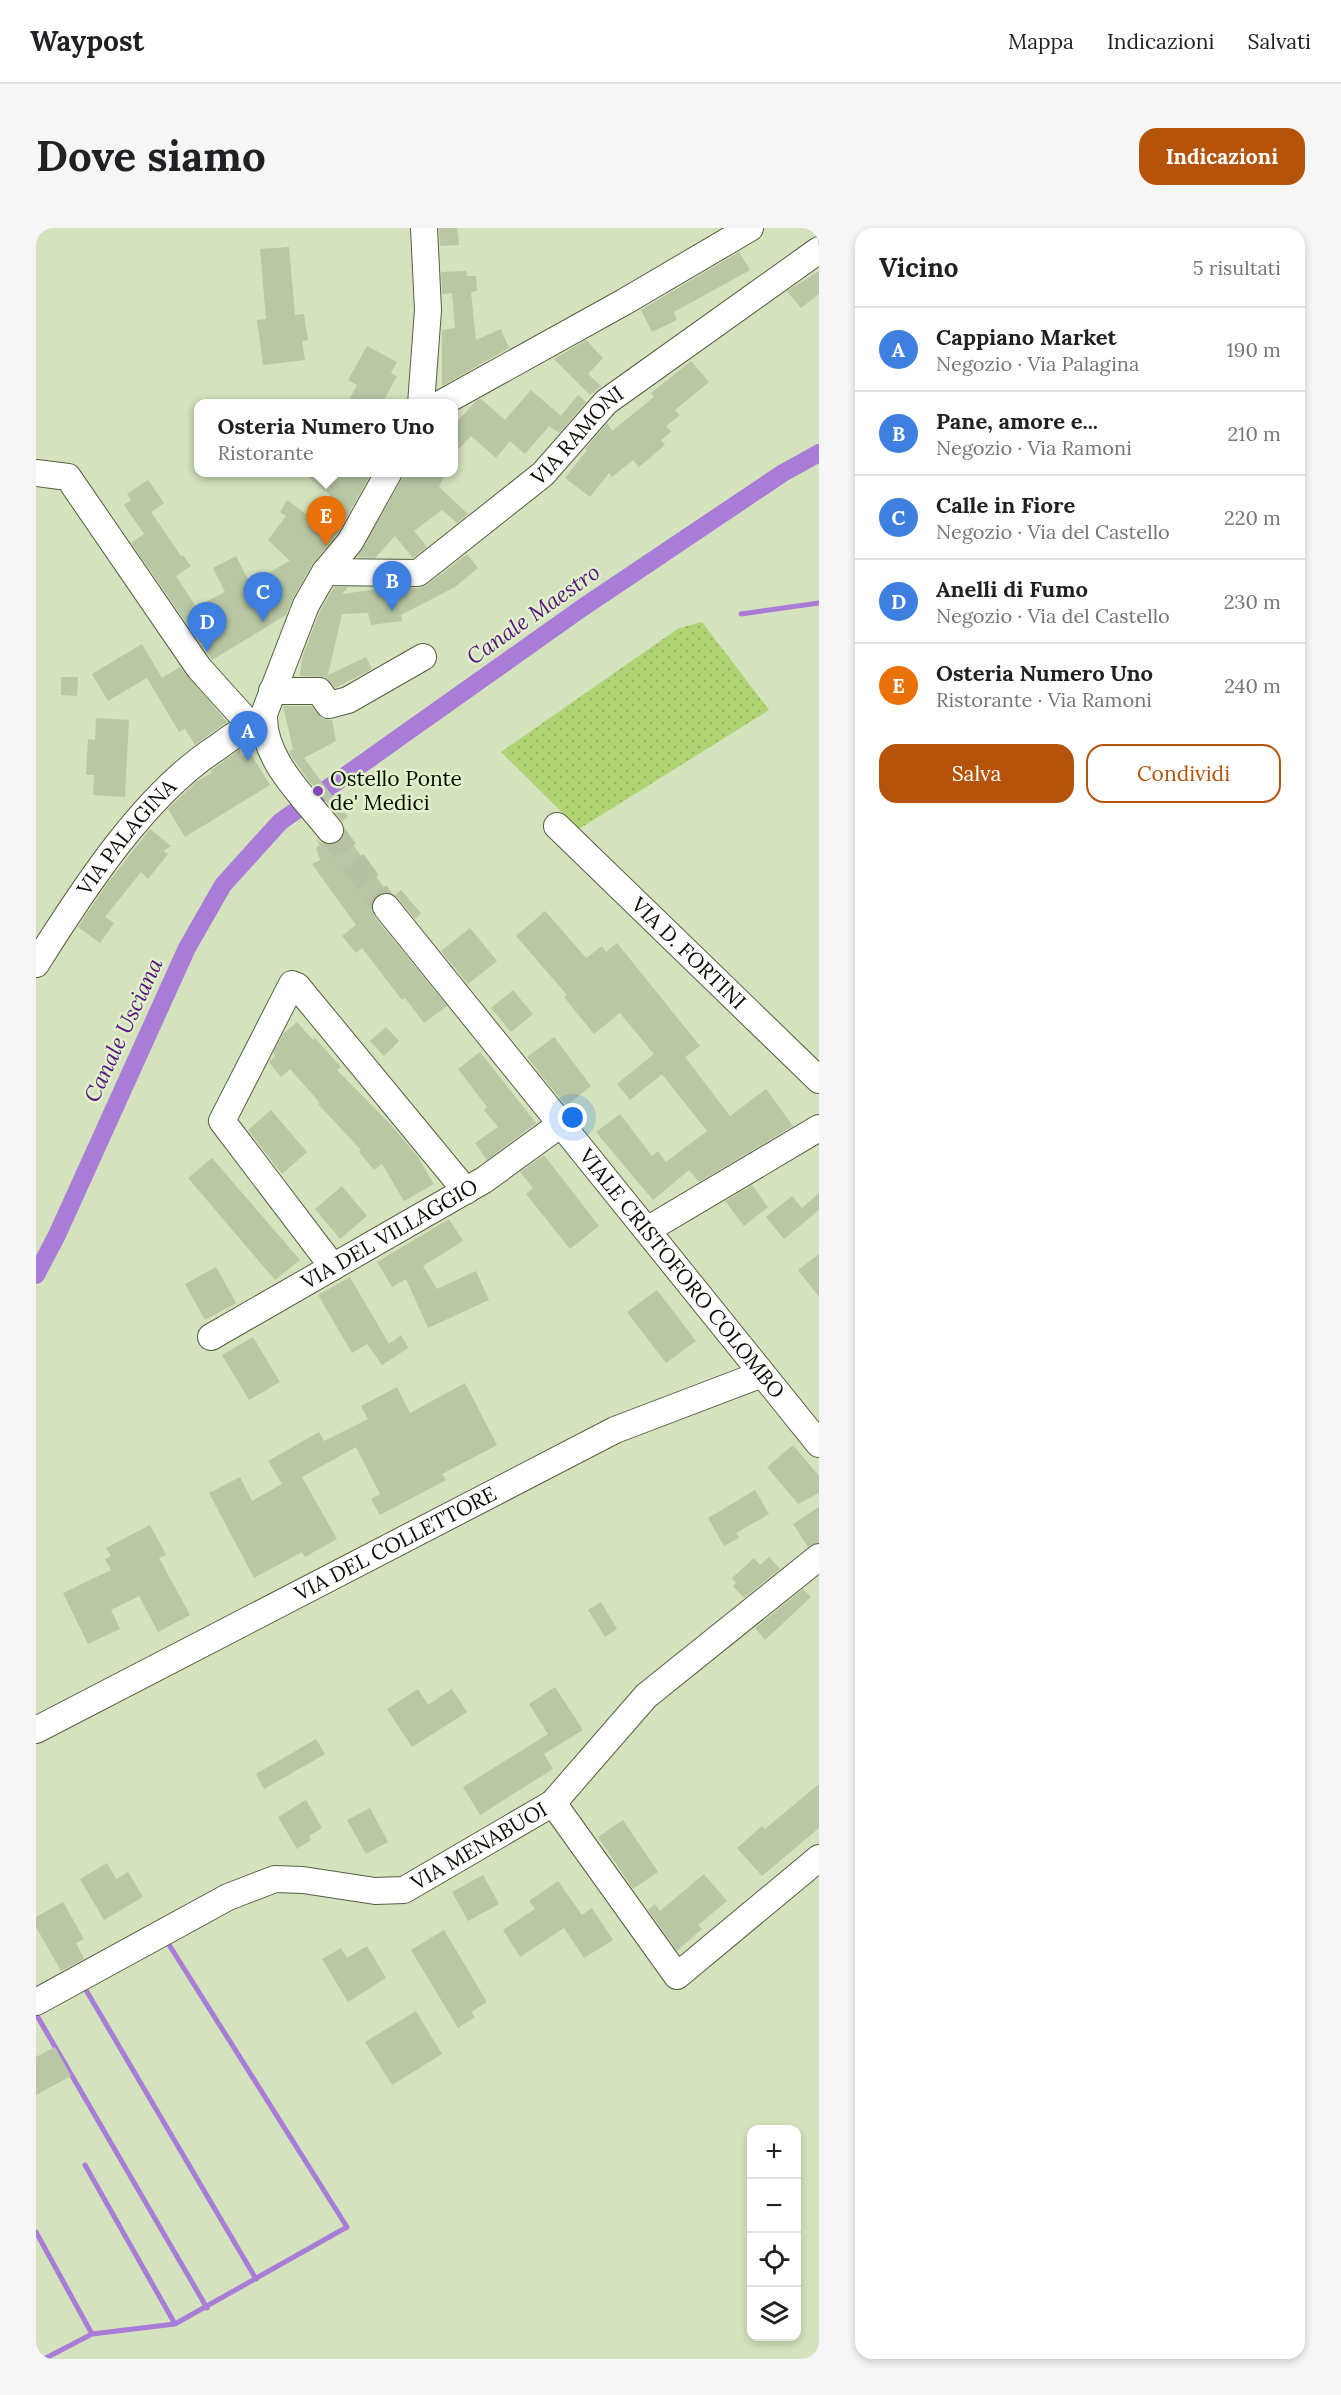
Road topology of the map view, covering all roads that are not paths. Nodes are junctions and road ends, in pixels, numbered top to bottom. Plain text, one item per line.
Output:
1 (424, 228) edge
2 (750, 228) edge
3 (819, 250) edge
4 (422, 399) edge
5 (449, 399) edge
6 (36, 473) edge
7 (386, 477) edge
8 (326, 572) junction
9 (423, 657) dead end
10 (272, 691) junction
11 (252, 729) junction
12 (557, 826) dead end
13 (330, 830) tunnel mouth
14 (386, 906) tunnel mouth
15 (36, 964) edge
16 (819, 1080) edge
17 (561, 1124) junction
18 (819, 1128) edge
19 (466, 1191) junction
20 (646, 1230) junction
21 (333, 1267) junction
22 (211, 1336) dead end
23 (762, 1374) junction
24 (819, 1444) edge
25 (819, 1557) edge
26 (36, 1730) edge
27 (553, 1803) junction
28 (819, 1858) edge
29 (36, 2002) edge

1 - 4 street
2 - 5 street
3 - 8 street, VIA RAMONI
6 - 11 street
7 - 8 street
8 - 10 street
9 - 10 street
10 - 11 street
11 - 13 street
11 - 15 street, VIA PALAGINA
12 - 16 street, VIA D. FORTINI
14 - 17 street, VIALE CRISTOFORO COLOMBO
17 - 19 street, VIA DEL VILLAGGIO
17 - 20 street, VIALE CRISTOFORO COLOMBO
18 - 20 street
19 - 21 street, VIA DEL VILLAGGIO
19 - 21 street
20 - 23 street, VIALE CRISTOFORO COLOMBO
21 - 22 street, VIA DEL VILLAGGIO
23 - 24 street, VIALE CRISTOFORO COLOMBO
23 - 26 street, VIA DEL COLLETTORE
25 - 27 street, VIA MENABUOI
27 - 28 street
27 - 29 street, VIA MENABUOI

